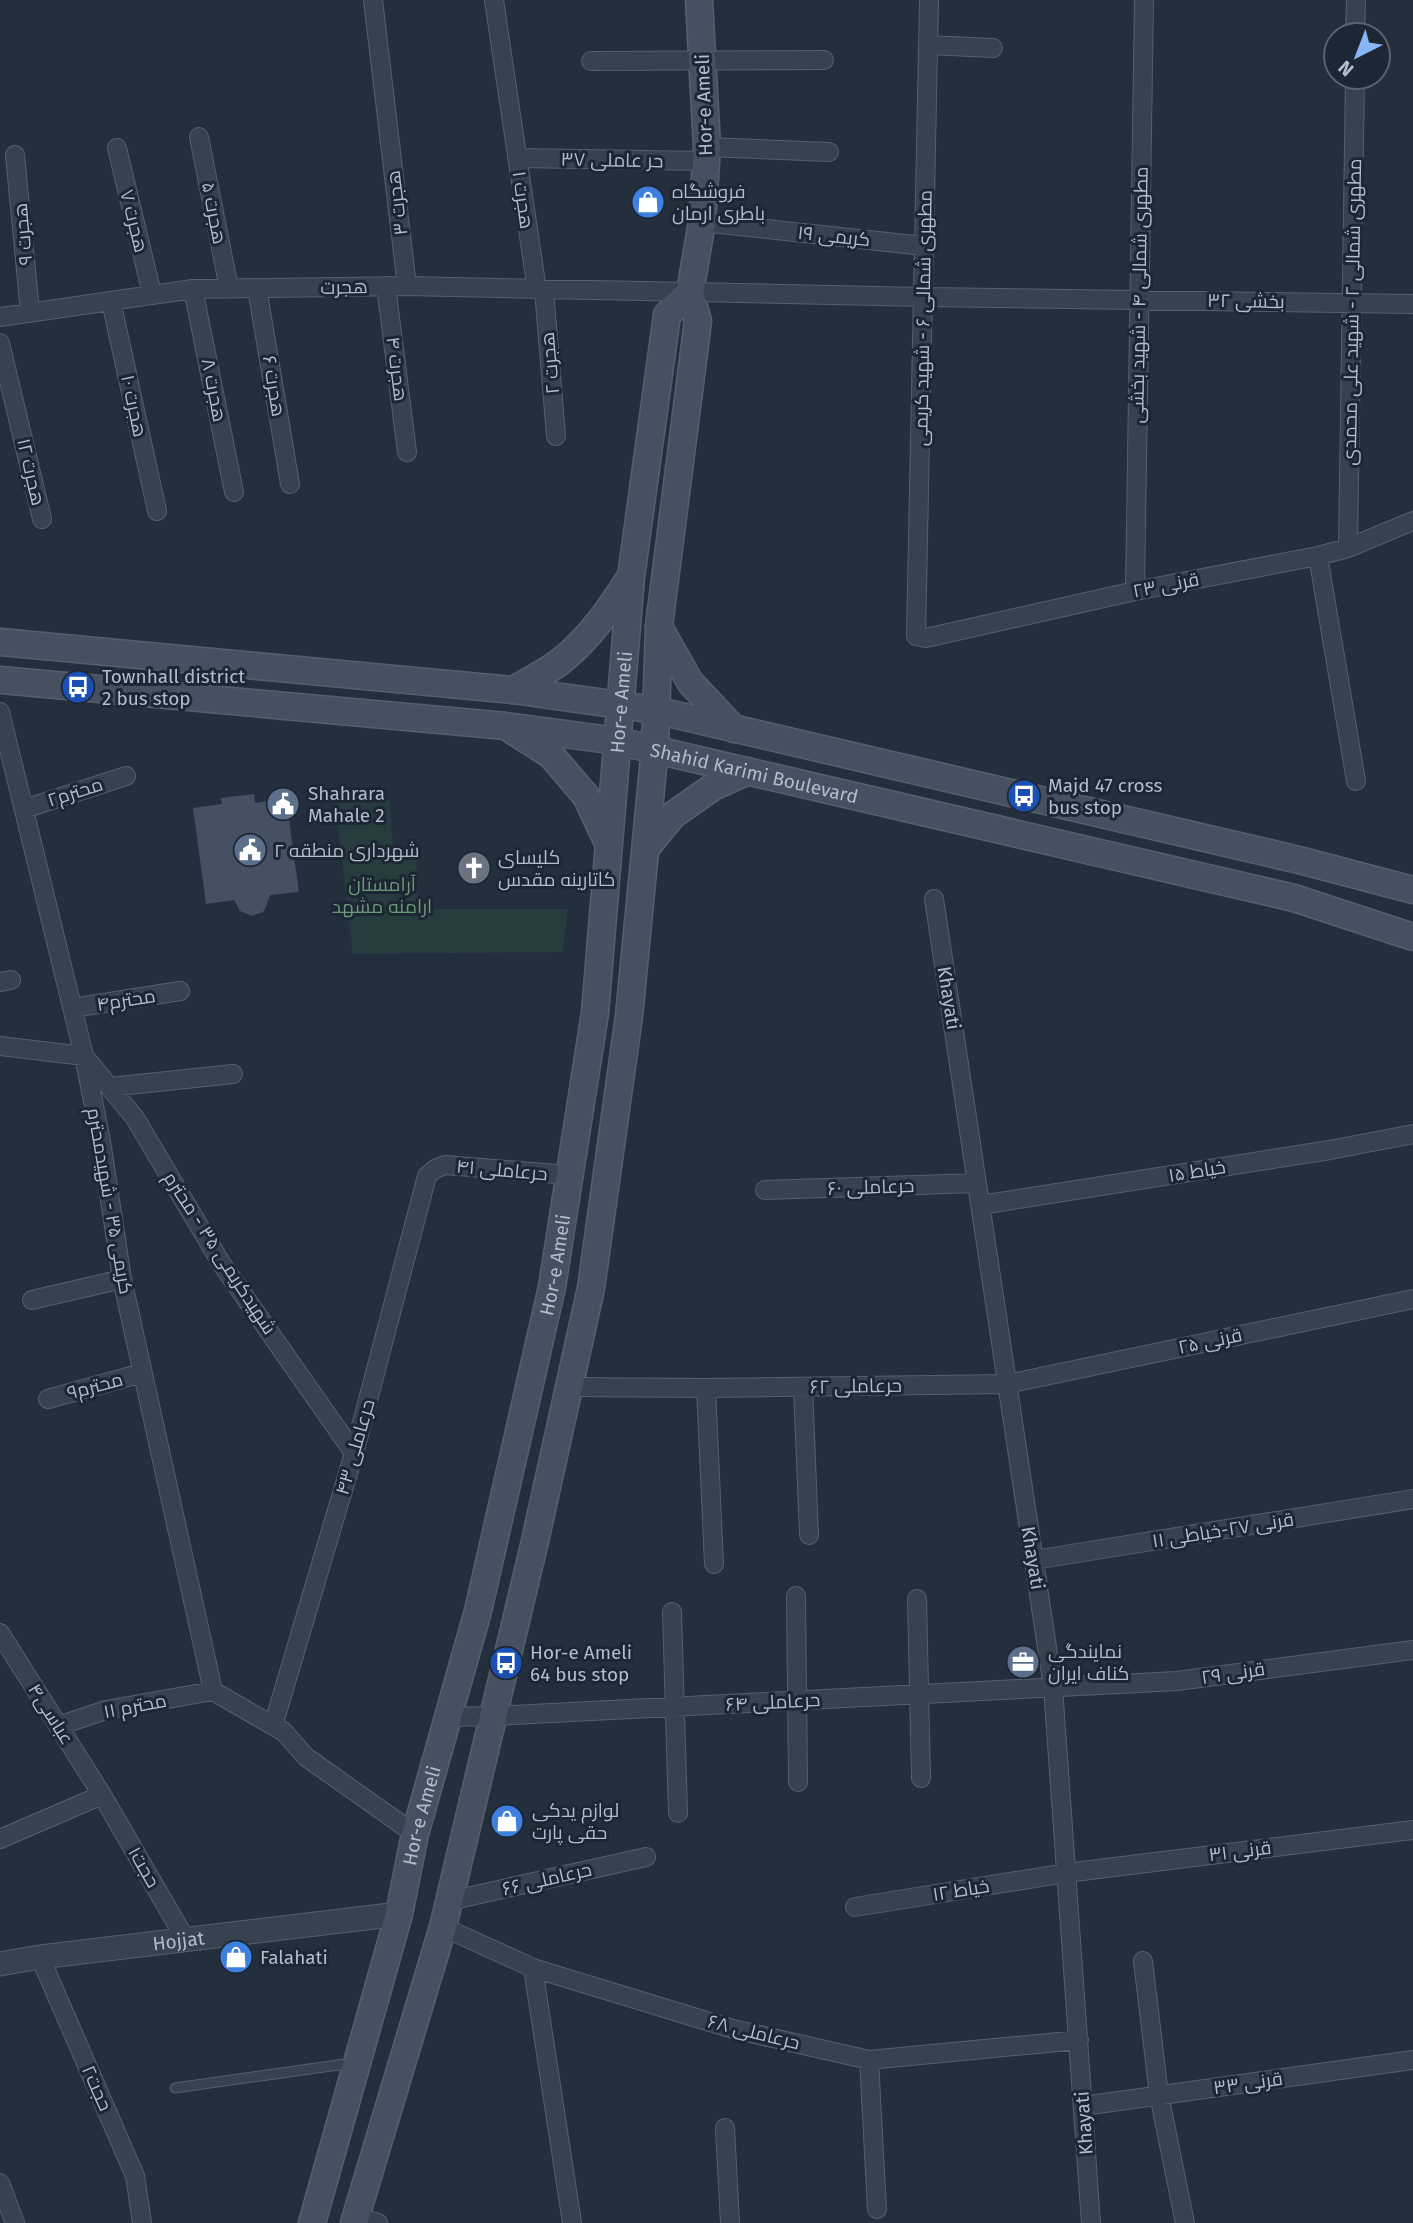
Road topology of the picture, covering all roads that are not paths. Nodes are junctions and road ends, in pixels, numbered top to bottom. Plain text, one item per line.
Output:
1 (373, 0) edge
2 (494, 0) edge
3 (699, 0) edge
4 (929, 0) edge
5 (1144, 0) edge
6 (1356, 0) edge
7 (1356, 21) edge
8 (928, 45) junction
9 (993, 48) dead end
10 (703, 59) junction
11 (824, 60) dead end
12 (591, 61) dead end
13 (1355, 91) edge
14 (199, 137) dead end
15 (117, 148) dead end
16 (829, 152) dead end
17 (706, 154) junction
18 (15, 155) dead end
19 (517, 158) junction
20 (702, 222) junction
21 (924, 246) junction
22 (386, 286) junction
23 (407, 286) junction
24 (229, 288) junction
25 (257, 288) junction
26 (193, 289) junction
27 (540, 290) junction
28 (690, 292) junction
29 (152, 295) junction
30 (923, 297) junction
31 (1139, 300) junction
32 (111, 301) junction
33 (1352, 302) junction
34 (1413, 304) edge
35 (30, 312) junction
36 (0, 317) edge
37 (0, 343) edge
38 (556, 436) dead end
39 (407, 452) dead end
40 (290, 484) dead end
41 (234, 492) dead end
42 (157, 512) dead end
43 (42, 519) dead end
44 (1413, 521) edge
45 (1348, 548) junction
46 (1318, 555) junction
47 (631, 577) junction
48 (1135, 591) junction
49 (659, 626) junction
50 (916, 636) joint
51 (0, 642) edge
52 (0, 680) edge
53 (513, 690) junction
54 (620, 705) junction
55 (655, 710) junction
56 (0, 712) edge
57 (506, 726) junction
58 (734, 729) junction
59 (617, 741) junction
60 (655, 748) junction
61 (748, 771) junction
62 (7, 772) edge
63 (126, 776) dead end
64 (1356, 781) dead end
65 (24, 809) junction
66 (609, 845) junction
67 (646, 848) junction
68 (1413, 890) edge
69 (934, 899) dead end
70 (1413, 937) edge
71 (180, 991) dead end
72 (72, 1008) junction
73 (0, 1046) edge
74 (84, 1056) junction
75 (233, 1074) dead end
76 (110, 1087) junction
77 (1413, 1134) edge
78 (435, 1169) joint
79 (569, 1175) junction
80 (977, 1183) junction
81 (765, 1190) dead end
82 (981, 1205) junction
83 (122, 1279) junction
84 (1413, 1299) edge
85 (32, 1300) dead end
86 (142, 1373) junction
87 (1007, 1384) junction
88 (569, 1387) junction
89 (803, 1387) junction
90 (706, 1388) junction
91 (48, 1399) dead end
92 (354, 1453) junction
93 (1413, 1499) edge
94 (809, 1535) dead end
95 (1034, 1560) junction
96 (714, 1564) dead end
97 (796, 1596) dead end
98 (917, 1599) dead end
99 (672, 1612) dead end
100 (0, 1633) edge
101 (1413, 1650) edge
102 (1053, 1687) junction
103 (214, 1691) junction
104 (919, 1694) junction
105 (797, 1700) junction
106 (675, 1707) junction
107 (493, 1716) junction
108 (448, 1717) junction
109 (58, 1726) junction
110 (273, 1726) junction
111 (921, 1778) dead end
112 (798, 1782) dead end
113 (102, 1795) junction
114 (678, 1813) dead end
115 (1413, 1830) edge
116 (415, 1834) junction
117 (0, 1839) edge
118 (646, 1857) dead end
119 (1066, 1872) junction
120 (449, 1901) junction
121 (855, 1907) dead end
122 (399, 1914) junction
123 (443, 1927) junction
124 (186, 1940) junction
125 (40, 1957) junction
126 (1143, 1961) dead end
127 (0, 1964) edge
128 (533, 1968) junction
129 (1079, 2040) junction
130 (869, 2060) junction
131 (1413, 2060) edge
132 (357, 2062) junction
133 (175, 2088) dead end
134 (1159, 2095) junction
135 (1083, 2106) junction
136 (724, 2128) dead end
137 (0, 2182) edge
138 (877, 2209) dead end
139 (362, 2221) edge
140 (15, 2223) edge
141 (142, 2223) edge
142 (312, 2223) edge
143 (572, 2223) edge
144 (730, 2223) edge
145 (1091, 2223) edge
146 (1185, 2223) edge

1 - 23 street, هجرت ۳
2 - 19 street, هجرت ۱
3 - 10 main road, Hor-e Ameli
4 - 8 street, مطهری شمالی ۶ - شهید کریمی
5 - 31 street, مطهری شمالی ۴ - شهید بخشی
6 - 7 street
8 - 9 street
8 - 21 street, مطهری شمالی ۶ - شهید کریمی
10 - 11 street
10 - 12 street
10 - 17 main road, Hor-e Ameli
13 - 33 street, مطهری شمالی ۲ - شهید علی محمدی
14 - 24 street, هجرت ۵
15 - 29 street, هجرت ۷
16 - 17 street, حر عاملی ۳۷
17 - 19 street, حر عاملی ۳۷
17 - 20 main road, Hor-e Ameli
18 - 35 street, هجرت ۹
19 - 27 street, هجرت ۱
20 - 21 street, کریمی ۱۹
20 - 28 main road, Hor-e Ameli
21 - 30 street, مطهری شمالی ۶ - شهید کریمی
22 - 23 street, هجرت
22 - 25 street, هجرت
22 - 39 street, هجرت ۴
23 - 27 street, هجرت
24 - 25 street, هجرت
24 - 26 street, هجرت
25 - 40 street, هجرت ۶
26 - 29 street, هجرت
26 - 41 street, هجرت ۸
27 - 28 street, هجرت
27 - 38 street, هجرت ۲
28 - 30 street, هجرت
28 - 47 main road, Hor-e Ameli
28 - 49 main road, Hor-e Ameli
29 - 32 street, هجرت
30 - 31 street, بخشی ۳۲
30 - 50 street, مطهری شمالی ۶ - شهید کریمی
31 - 33 street, بخشی ۳۲
31 - 48 street, مطهری شمالی ۴ - شهید بخشی
32 - 35 street, هجرت
32 - 42 street, هجرت ۱۰
33 - 34 street, بخشی ۳۲
33 - 45 street, مطهری شمالی ۲ - شهید علی محمدی
35 - 36 street, هجرت
37 - 43 street, هجرت ۱۲
44 - 45 street, قرنی ۲۳
45 - 46 street, قرنی ۲۳
46 - 48 street, قرنی ۲۳
46 - 64 street
47 - 53 main road
47 - 54 main road, Hor-e Ameli
48 - 50 street, قرنی ۲۳
49 - 55 main road, Hor-e Ameli
49 - 58 main road
51 - 53 main road, Shahid Karimi Boulevard
52 - 57 main road, Shahid Karimi Boulevard
53 - 54 main road, Shahid Karimi Boulevard
54 - 55 main road, Shahid Karimi Boulevard
54 - 59 main road, Hor-e Ameli
55 - 58 main road, Shahid Karimi Boulevard
55 - 60 main road, Hor-e Ameli
56 - 62 street, کریمی ۳۵ - شهیدمحترم
57 - 59 main road, Shahid Karimi Boulevard
57 - 66 main road
58 - 68 main road, Shahid Karimi Boulevard
59 - 60 main road, Shahid Karimi Boulevard
59 - 66 main road, Hor-e Ameli
60 - 61 main road, Shahid Karimi Boulevard
60 - 67 main road, Hor-e Ameli
61 - 67 main road
61 - 70 main road, Shahid Karimi Boulevard
62 - 65 street, کریمی ۳۵ - شهیدمحترم
63 - 65 street, محترم۲
65 - 72 street, کریمی ۳۵ - شهیدمحترم
66 - 79 main road, Hor-e Ameli
67 - 88 main road, Hor-e Ameli
69 - 80 street, Khayati
71 - 72 street, محترم۴
72 - 74 street, کریمی ۳۵ - شهیدمحترم
73 - 74 street
74 - 76 street, شهیدکریمی ۳۵ - محترم
74 - 83 street, کریمی ۳۵ - شهیدمحترم
75 - 76 street
76 - 92 street, شهیدکریمی ۳۵ - محترم
77 - 82 street, خیاط ۱۵
78 - 79 street, حرعاملی ۴۱
78 - 92 street, حرعاملی ۴۳
79 - 108 main road, Hor-e Ameli
80 - 81 street, حرعاملی ۶۰
80 - 82 street, Khayati
82 - 87 street, Khayati
83 - 85 street
83 - 86 street, کریمی ۳۵ - شهیدمحترم
84 - 87 street, قرنی ۲۵
86 - 91 street, محترم۹
86 - 103 street, کریمی ۳۵ - شهیدمحترم
87 - 89 street, حرعاملی ۶۲
87 - 95 street, Khayati
88 - 90 street, حرعاملی ۶۲
88 - 107 main road, Hor-e Ameli
89 - 90 street, حرعاملی ۶۲
89 - 94 street
90 - 96 street
92 - 110 street, حرعاملی ۴۳
93 - 95 street, قرنی ۲۷-خیاطی ۱۱
95 - 102 street, Khayati
97 - 105 street
98 - 104 street
99 - 106 street
100 - 109 street, عباسی۴
101 - 102 street, قرنی ۲۹
102 - 104 street, حرعاملی ۶۴
102 - 119 street, Khayati
103 - 109 street, محترم ۱۱
103 - 110 street
104 - 105 street, حرعاملی ۶۴
104 - 111 street
105 - 106 street, حرعاملی ۶۴
105 - 112 street
106 - 107 street, حرعاملی ۶۴
106 - 114 street
107 - 108 street, حرعاملی ۶۴
107 - 120 main road, Hor-e Ameli
108 - 116 main road, Hor-e Ameli
109 - 113 street, عباسی۴
110 - 116 street
113 - 117 street
113 - 124 street, حجت۱
115 - 119 street, قرنی ۳۱
116 - 122 main road, Hor-e Ameli
118 - 120 street, حرعاملی ۶۶
119 - 121 street, خیاط ۱۲
119 - 129 street, Khayati
120 - 123 main road, Hor-e Ameli
122 - 124 street, Hojjat
122 - 132 main road, Hor-e Ameli
123 - 128 street, حرعاملی ۶۸
123 - 139 main road, Hor-e Ameli
124 - 125 street, Hojjat
125 - 127 street, Hojjat
125 - 141 street, حجت۲
126 - 134 street
128 - 130 street, حرعاملی ۶۸
128 - 143 street
129 - 130 street, حرعاملی ۶۸
129 - 135 street, Khayati
130 - 138 street
131 - 134 street, قرنی ۳۳
132 - 133 lane
132 - 142 main road, Hor-e Ameli
134 - 135 street, قرنی ۳۳
134 - 146 street
135 - 145 street, Khayati
136 - 144 street
137 - 140 street

